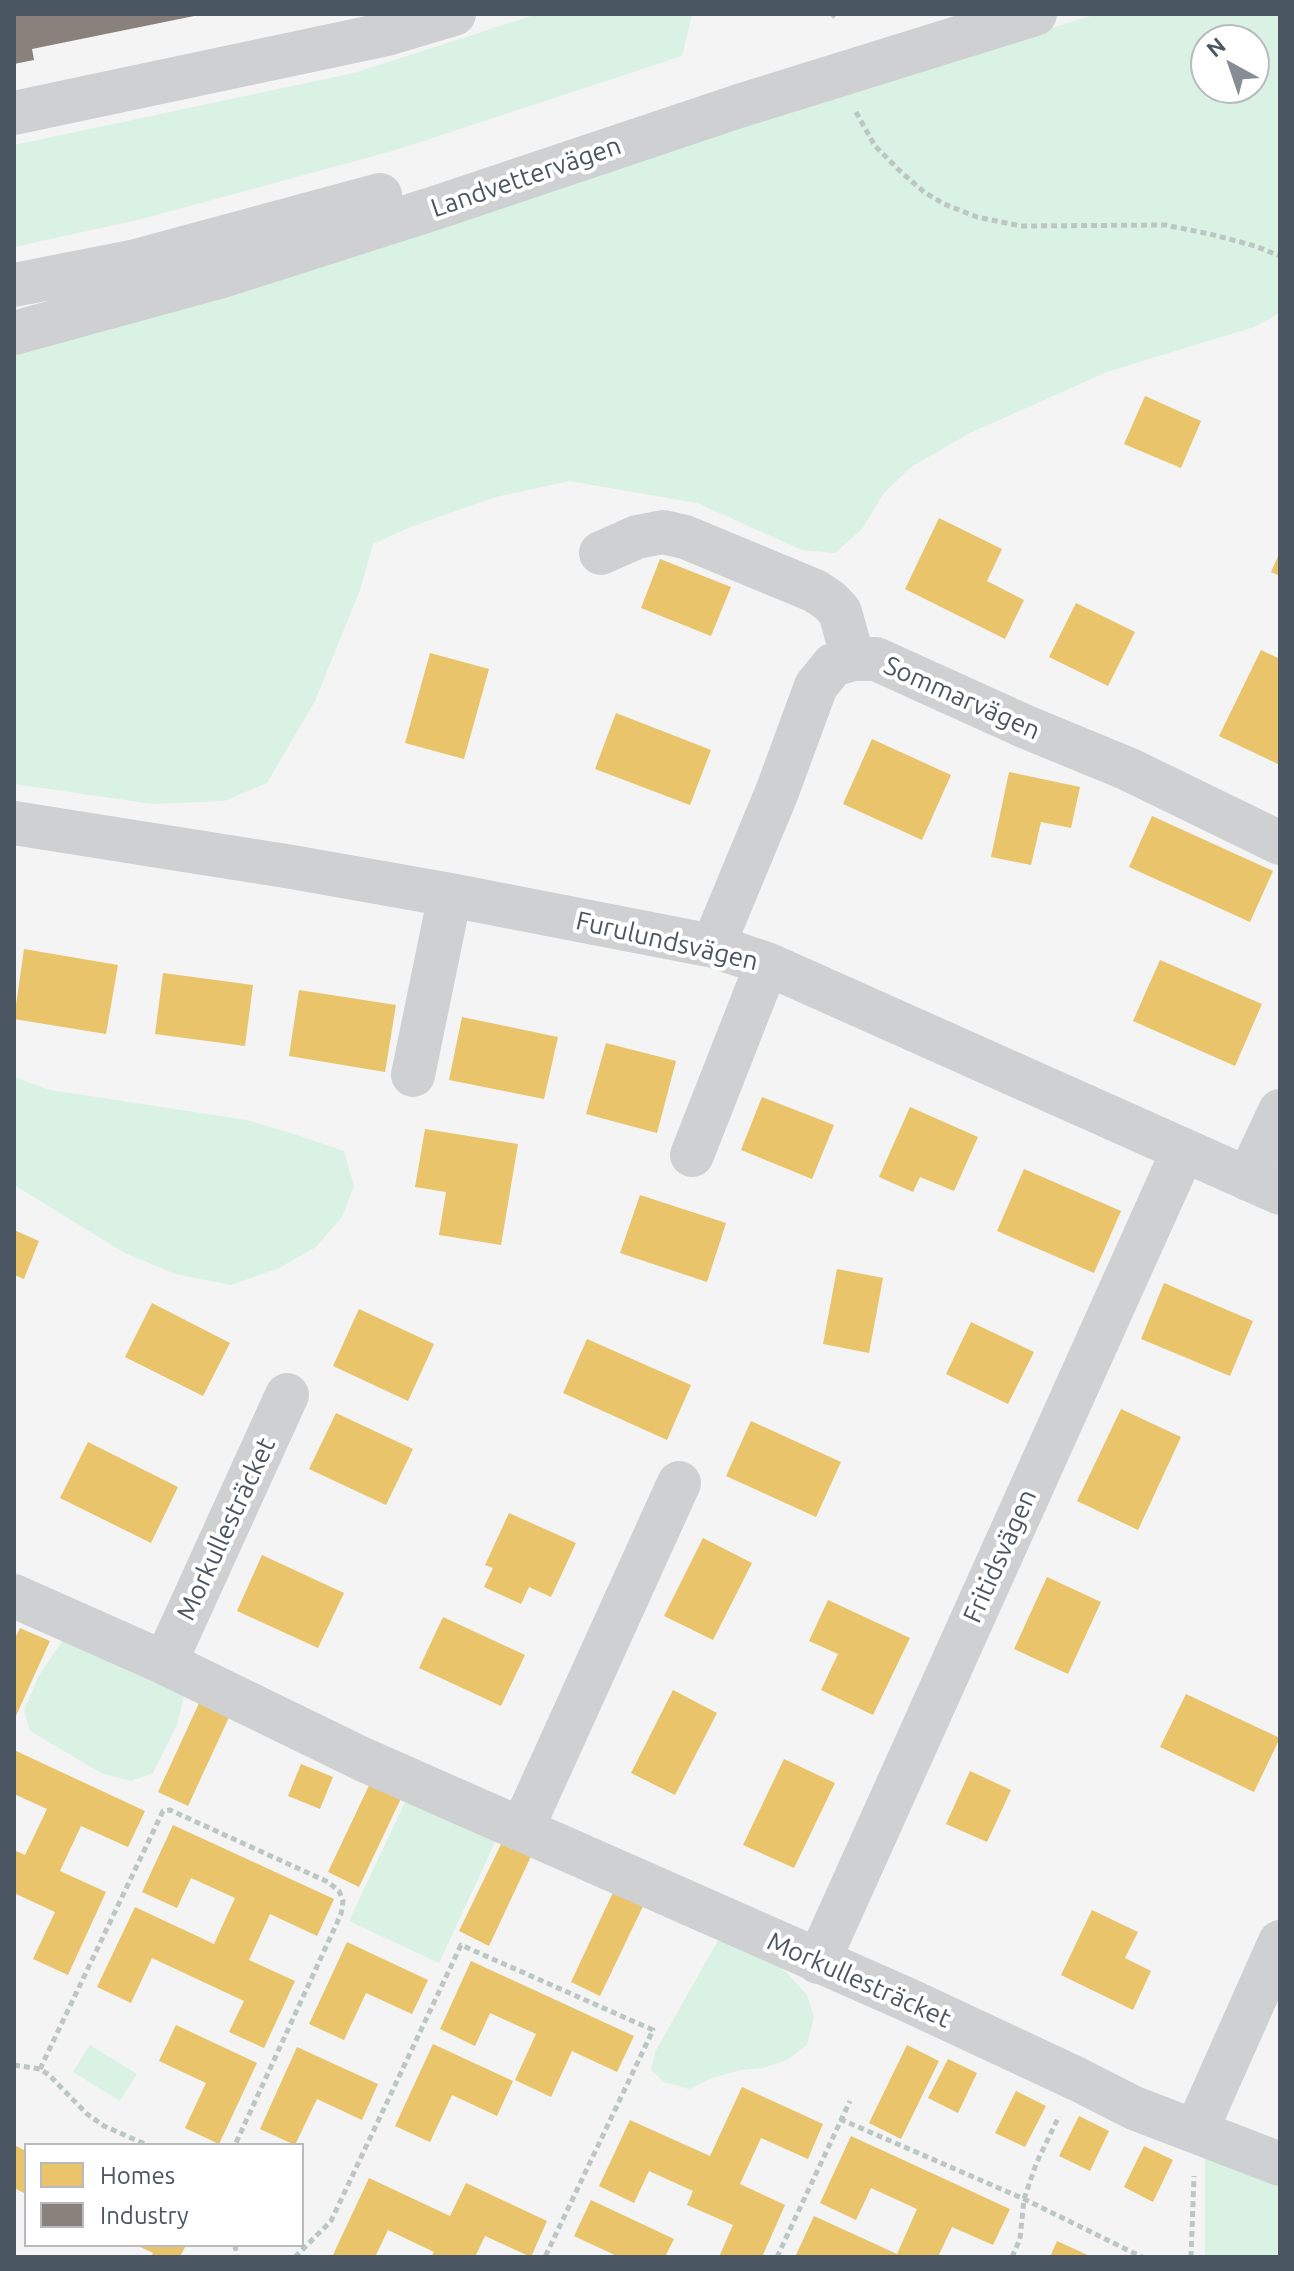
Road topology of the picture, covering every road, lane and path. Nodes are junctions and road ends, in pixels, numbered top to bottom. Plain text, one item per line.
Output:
1 (454, 14) edge
2 (933, 14) edge
3 (1035, 14) edge
4 (851, 100) dead end
5 (14, 113) edge
6 (1280, 256) edge
7 (14, 285) edge
8 (14, 333) edge
9 (601, 553) dead end
10 (853, 659) junction
11 (14, 823) edge
12 (1280, 843) edge
13 (450, 895) junction
14 (713, 946) junction
15 (767, 964) junction
16 (413, 1075) dead end
17 (1280, 1111) edge
18 (1183, 1151) junction
19 (692, 1155) dead end
20 (1264, 1186) edge
21 (287, 1395) dead end
22 (679, 1483) dead end
23 (14, 1596) edge
24 (165, 1663) junction
25 (522, 1829) junction
26 (1280, 1942) edge
27 (818, 1962) junction
28 (14, 2065) edge
29 (40, 2069) junction
30 (1077, 2079) junction
31 (850, 2101) dead end
32 (840, 2119) junction
33 (1196, 2131) junction
34 (142, 2143) edge
35 (236, 2143) edge
36 (1280, 2164) edge
37 (1024, 2199) junction
38 (295, 2257) edge
39 (545, 2257) edge
40 (777, 2257) edge
41 (1012, 2257) edge
42 (1142, 2257) edge
43 (1191, 2257) edge

1 - 5 street
2 - 7 street, Landvettervägen
3 - 8 street, Landvettervägen
4 - 6 path
9 - 10 street
10 - 12 street, Sommarvägen
10 - 14 street, Sommarvägen
11 - 13 street, Furulundsvägen
13 - 14 street, Furulundsvägen
13 - 16 street
14 - 15 street, Furulundsvägen
15 - 18 street, Furulundsvägen
15 - 19 street
17 - 20 street
18 - 20 street, Furulundsvägen
18 - 27 street, Fritidsvägen
21 - 24 street, Morkullesträcket
22 - 25 street
23 - 24 street, Morkullesträcket
24 - 25 street, Morkullesträcket
25 - 27 street, Morkullesträcket
26 - 33 street
27 - 30 street, Morkullesträcket
28 - 29 path
29 - 34 path
29 - 35 path
30 - 33 street, Morkullesträcket
30 - 37 path
31 - 32 path
32 - 37 path
32 - 40 path
33 - 36 street, Morkullesträcket
33 - 43 path
37 - 41 path
37 - 42 path
38 - 39 path

